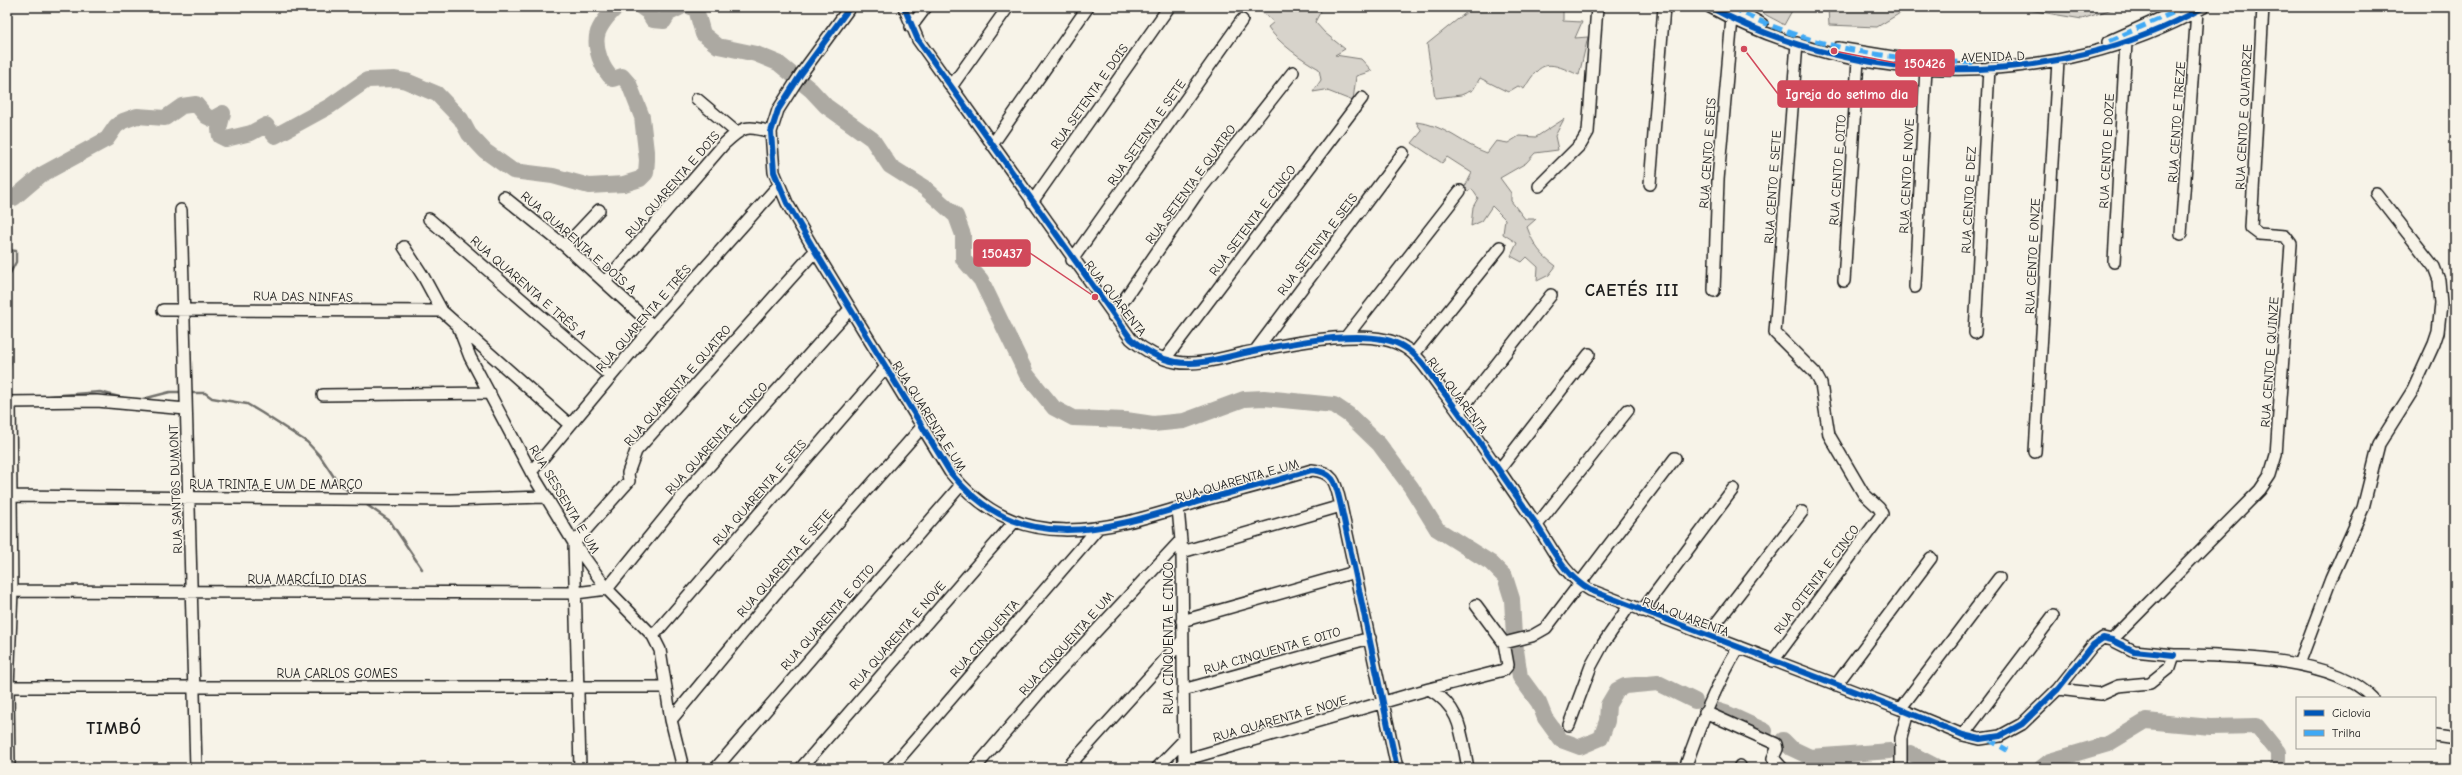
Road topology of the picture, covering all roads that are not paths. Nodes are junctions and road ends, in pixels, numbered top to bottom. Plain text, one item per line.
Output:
1 (850, 7) edge
2 (904, 7) edge
3 (926, 7) edge
4 (1008, 7) edge
5 (1088, 7) edge
6 (1169, 7) edge
7 (1598, 7) edge
8 (1664, 7) edge
9 (1710, 7) edge
10 (2186, 7) edge
11 (2263, 7) edge
12 (2200, 9) edge
13 (1732, 12) edge
14 (1242, 20) dead end
15 (911, 27) junction
16 (2126, 42) junction
17 (1797, 43) junction
18 (1858, 60) junction
19 (2058, 61) junction
20 (1926, 67) junction
21 (1989, 68) junction
22 (1293, 72) dead end
23 (952, 87) junction
24 (1362, 98) dead end
25 (697, 99) dead end
26 (736, 132) junction
27 (771, 132) junction
28 (992, 145) junction
29 (1403, 153) dead end
30 (1650, 184) dead end
31 (779, 185) junction
32 (1539, 186) dead end
33 (1460, 191) dead end
34 (2376, 193) dead end
35 (504, 197) dead end
36 (1032, 202) junction
37 (181, 210) dead end
38 (599, 210) dead end
39 (429, 219) dead end
40 (2251, 228) joint
41 (2181, 234) dead end
42 (565, 246) junction
43 (404, 247) dead end
44 (1500, 247) dead end
45 (815, 251) junction
46 (1072, 260) junction
47 (2114, 262) dead end
48 (1844, 280) dead end
49 (605, 282) junction
50 (1915, 287) dead end
51 (1714, 290) dead end
52 (1551, 295) dead end
53 (184, 309) junction
54 (850, 309) junction
55 (163, 310) dead end
56 (442, 312) junction
57 (1113, 316) junction
58 (458, 326) junction
59 (653, 326) junction
60 (1975, 333) dead end
61 (1346, 337) junction
62 (1255, 351) junction
63 (1414, 354) junction
64 (1588, 354) dead end
65 (1164, 360) junction
66 (886, 367) junction
67 (610, 376) junction
68 (490, 393) junction
69 (323, 395) dead end
70 (9, 402) edge
71 (186, 406) junction
72 (1628, 410) dead end
73 (1459, 412) junction
74 (570, 425) junction
75 (922, 427) junction
76 (2035, 452) dead end
77 (1675, 458) dead end
78 (1499, 470) junction
79 (531, 472) junction
80 (960, 485) junction
81 (1733, 489) dead end
82 (9, 496) edge
83 (545, 496) junction
84 (188, 497) junction
85 (1340, 506) junction
86 (1178, 508) junction
87 (1802, 512) dead end
88 (1882, 514) joint
89 (1015, 521) junction
90 (1536, 525) junction
91 (1099, 526) junction
92 (1181, 540) junction
93 (574, 543) junction
94 (1182, 552) junction
95 (1931, 558) dead end
96 (1355, 572) junction
97 (1999, 578) dead end
98 (1579, 584) junction
99 (607, 589) junction
100 (10, 591) edge
101 (192, 592) junction
102 (576, 593) junction
103 (1476, 605) dead end
104 (1629, 606) junction
105 (1642, 611) junction
106 (2053, 616) dead end
107 (1182, 621) junction
108 (1707, 635) junction
109 (653, 636) junction
110 (1370, 638) junction
111 (2112, 640) junction
112 (1182, 642) junction
113 (1504, 643) junction
114 (1740, 647) junction
115 (2174, 655) junction
116 (1773, 661) junction
117 (2299, 664) junction
118 (1836, 685) junction
119 (8, 687) edge
120 (193, 687) junction
121 (666, 687) junction
122 (578, 688) junction
123 (1429, 689) junction
124 (2058, 689) junction
125 (1183, 690) junction
126 (2371, 697) edge
127 (1384, 702) junction
128 (1904, 710) junction
129 (1705, 712) junction
130 (671, 720) junction
131 (1569, 726) dead end
132 (1963, 736) junction
133 (2436, 736) edge
134 (2455, 739) edge
135 (1183, 741) junction
136 (1184, 764) edge
137 (9, 768) edge
138 (196, 768) edge
139 (580, 768) edge
140 (683, 768) edge
141 (716, 768) edge
142 (801, 768) edge
143 (891, 768) edge
144 (975, 768) edge
145 (1067, 768) edge
146 (1157, 768) edge
147 (1396, 768) edge
148 (1468, 768) edge
149 (1685, 768) edge
150 (1782, 768) edge
151 (1901, 768) edge

1 - 27 street, RUA QUARENTA E UM
2 - 15 street, RUA QUARENTA
3 - 15 street
4 - 23 street
5 - 28 street
6 - 36 street, RUA SETENTA E DOIS
7 - 32 street
8 - 30 street
9 - 13 street, AVENIDA D
10 - 13 street, AVENIDA D
11 - 40 street, RUA CENTO E QUATORZE
12 - 16 street, AVENIDA D
12 - 41 street, RUA CENTO E TREZE
13 - 17 street, AVENIDA D
13 - 51 street, RUA CENTO E SEIS
14 - 46 street, RUA SETENTA E SETE
15 - 23 street, RUA QUARENTA
16 - 19 street, AVENIDA D
16 - 47 street, RUA CENTO E DOZE
17 - 18 street, AVENIDA D
17 - 88 street, RUA CENTO E SETE
18 - 20 street, AVENIDA D
18 - 48 street, RUA CENTO E OITO
19 - 21 street, AVENIDA D
19 - 76 street, RUA CENTO E ONZE
20 - 21 street, AVENIDA D
20 - 50 street, RUA CENTO E NOVE
21 - 60 street, RUA CENTO E DEZ
22 - 57 street, RUA SETENTA E QUATRO
23 - 28 street, RUA QUARENTA
24 - 65 street, RUA SETENTA E CINCO
25 - 26 street
26 - 27 street, RUA QUARENTA E DOIS
26 - 49 street, RUA QUARENTA E DOIS
27 - 31 street, RUA QUARENTA E UM
28 - 36 street, RUA QUARENTA
29 - 62 street, RUA SETENTA E SEIS
31 - 45 street, RUA QUARENTA E UM
31 - 59 street, RUA QUARENTA E TRÊS
33 - 61 street
34 - 117 street
35 - 42 street, RUA QUARENTA E DOIS A
36 - 46 street, RUA QUARENTA
37 - 53 street, RUA SANTOS DUMONT
38 - 42 street
39 - 67 street, RUA QUARENTA E TRÊS A
40 - 111 street, RUA CENTO E QUINZE
42 - 49 street, RUA QUARENTA E DOIS A
43 - 56 street, RUA SESSENTA E UM
44 - 63 street
45 - 54 street, RUA QUARENTA E UM
45 - 93 street, RUA QUARENTA E QUATRO
46 - 57 street, RUA QUARENTA
49 - 59 street, RUA QUARENTA E DOIS A
52 - 73 street
53 - 55 street, RUA DAS NINFAS
53 - 56 street, RUA DAS NINFAS
53 - 71 street, RUA SANTOS DUMONT
54 - 66 street, RUA QUARENTA E UM
54 - 99 street, RUA QUARENTA E CINCO
56 - 58 street, RUA SESSENTA E UM
57 - 65 street, RUA QUARENTA
58 - 68 street, RUA SESSENTA E UM
58 - 74 street
59 - 67 street, RUA QUARENTA E TRÊS
61 - 62 street, RUA QUARENTA
61 - 63 street, RUA QUARENTA
62 - 65 street, RUA QUARENTA
63 - 73 street, RUA QUARENTA
64 - 78 street
66 - 75 street, RUA QUARENTA E UM
66 - 109 street, RUA QUARENTA E SEIS
67 - 74 street, RUA QUARENTA E TRÊS
68 - 69 street
68 - 79 street, RUA SESSENTA E UM
70 - 71 street
70 - 82 street
71 - 84 street, RUA SANTOS DUMONT
72 - 90 street
73 - 78 street, RUA QUARENTA
74 - 79 street, RUA QUARENTA E TRÊS
75 - 80 street, RUA QUARENTA E UM
75 - 130 street, RUA QUARENTA E SETE
77 - 98 street
78 - 90 street, RUA QUARENTA
79 - 83 street, RUA SESSENTA E UM
80 - 89 street, RUA QUARENTA E UM
80 - 141 street, RUA QUARENTA E OITO
81 - 105 street
82 - 84 street, RUA TRINTA E UM DE MARÇO
82 - 100 street
83 - 84 street, RUA TRINTA E UM DE MARÇO
83 - 93 street, RUA SESSENTA E UM
84 - 101 street, RUA SANTOS DUMONT
85 - 86 street, RUA QUARENTA E UM
85 - 94 street
85 - 96 street, RUA QUARENTA E UM
86 - 91 street, RUA QUARENTA E UM
86 - 92 street, RUA CINQUENTA E CINCO
87 - 108 street
88 - 116 street, RUA OITENTA E CINCO
89 - 91 street, RUA QUARENTA E UM
89 - 142 street, RUA QUARENTA E NOVE
90 - 98 street, RUA QUARENTA
91 - 143 street, RUA CINQUENTA
92 - 94 street, RUA CINQUENTA E CINCO
92 - 144 street, RUA CINQUENTA E UM
93 - 99 street, RUA SESSENTA E UM
93 - 102 street
94 - 107 street, RUA CINQUENTA E CINCO
95 - 118 street
96 - 107 street
96 - 110 street, RUA QUARENTA E UM
97 - 128 street
98 - 104 street, RUA QUARENTA
98 - 113 street
99 - 102 street, RUA MARCÍLIO DIAS
99 - 109 street, RUA SESSENTA E UM
100 - 101 street, RUA MARCÍLIO DIAS
100 - 119 street
101 - 102 street, RUA MARCÍLIO DIAS
101 - 120 street, RUA SANTOS DUMONT
102 - 122 street
103 - 113 street
104 - 105 street, RUA QUARENTA
104 - 131 street
105 - 108 street, RUA QUARENTA
106 - 132 street
107 - 112 street, RUA CINQUENTA E CINCO
108 - 114 street, RUA QUARENTA
109 - 121 street, RUA SESSENTA E UM
110 - 125 street, RUA CINQUENTA E OITO
110 - 127 street, RUA QUARENTA E UM
111 - 115 street
111 - 124 street
112 - 125 street, RUA CINQUENTA E CINCO
112 - 145 street
113 - 123 street, RUA QUARENTA E NOVE
114 - 116 street, RUA QUARENTA
114 - 129 street
115 - 117 street
115 - 124 street
116 - 118 street, RUA QUARENTA
117 - 126 street
118 - 128 street, RUA QUARENTA
119 - 120 street, RUA CARLOS GOMES
119 - 137 street
120 - 122 street, RUA CARLOS GOMES
120 - 138 street, RUA SANTOS DUMONT
121 - 122 street, RUA CARLOS GOMES
121 - 130 street, RUA SESSENTA E UM
122 - 139 street
123 - 127 street, RUA QUARENTA E NOVE
123 - 148 street
124 - 132 street, RUA QUARENTA
125 - 135 street, RUA CINQUENTA E CINCO
127 - 136 street, RUA QUARENTA E NOVE
127 - 147 street, RUA QUARENTA E UM
128 - 132 street, RUA QUARENTA
128 - 151 street
129 - 149 street
129 - 150 street
130 - 140 street, RUA SESSENTA E UM
133 - 134 street
135 - 136 street, RUA CINQUENTA E CINCO
135 - 146 street

